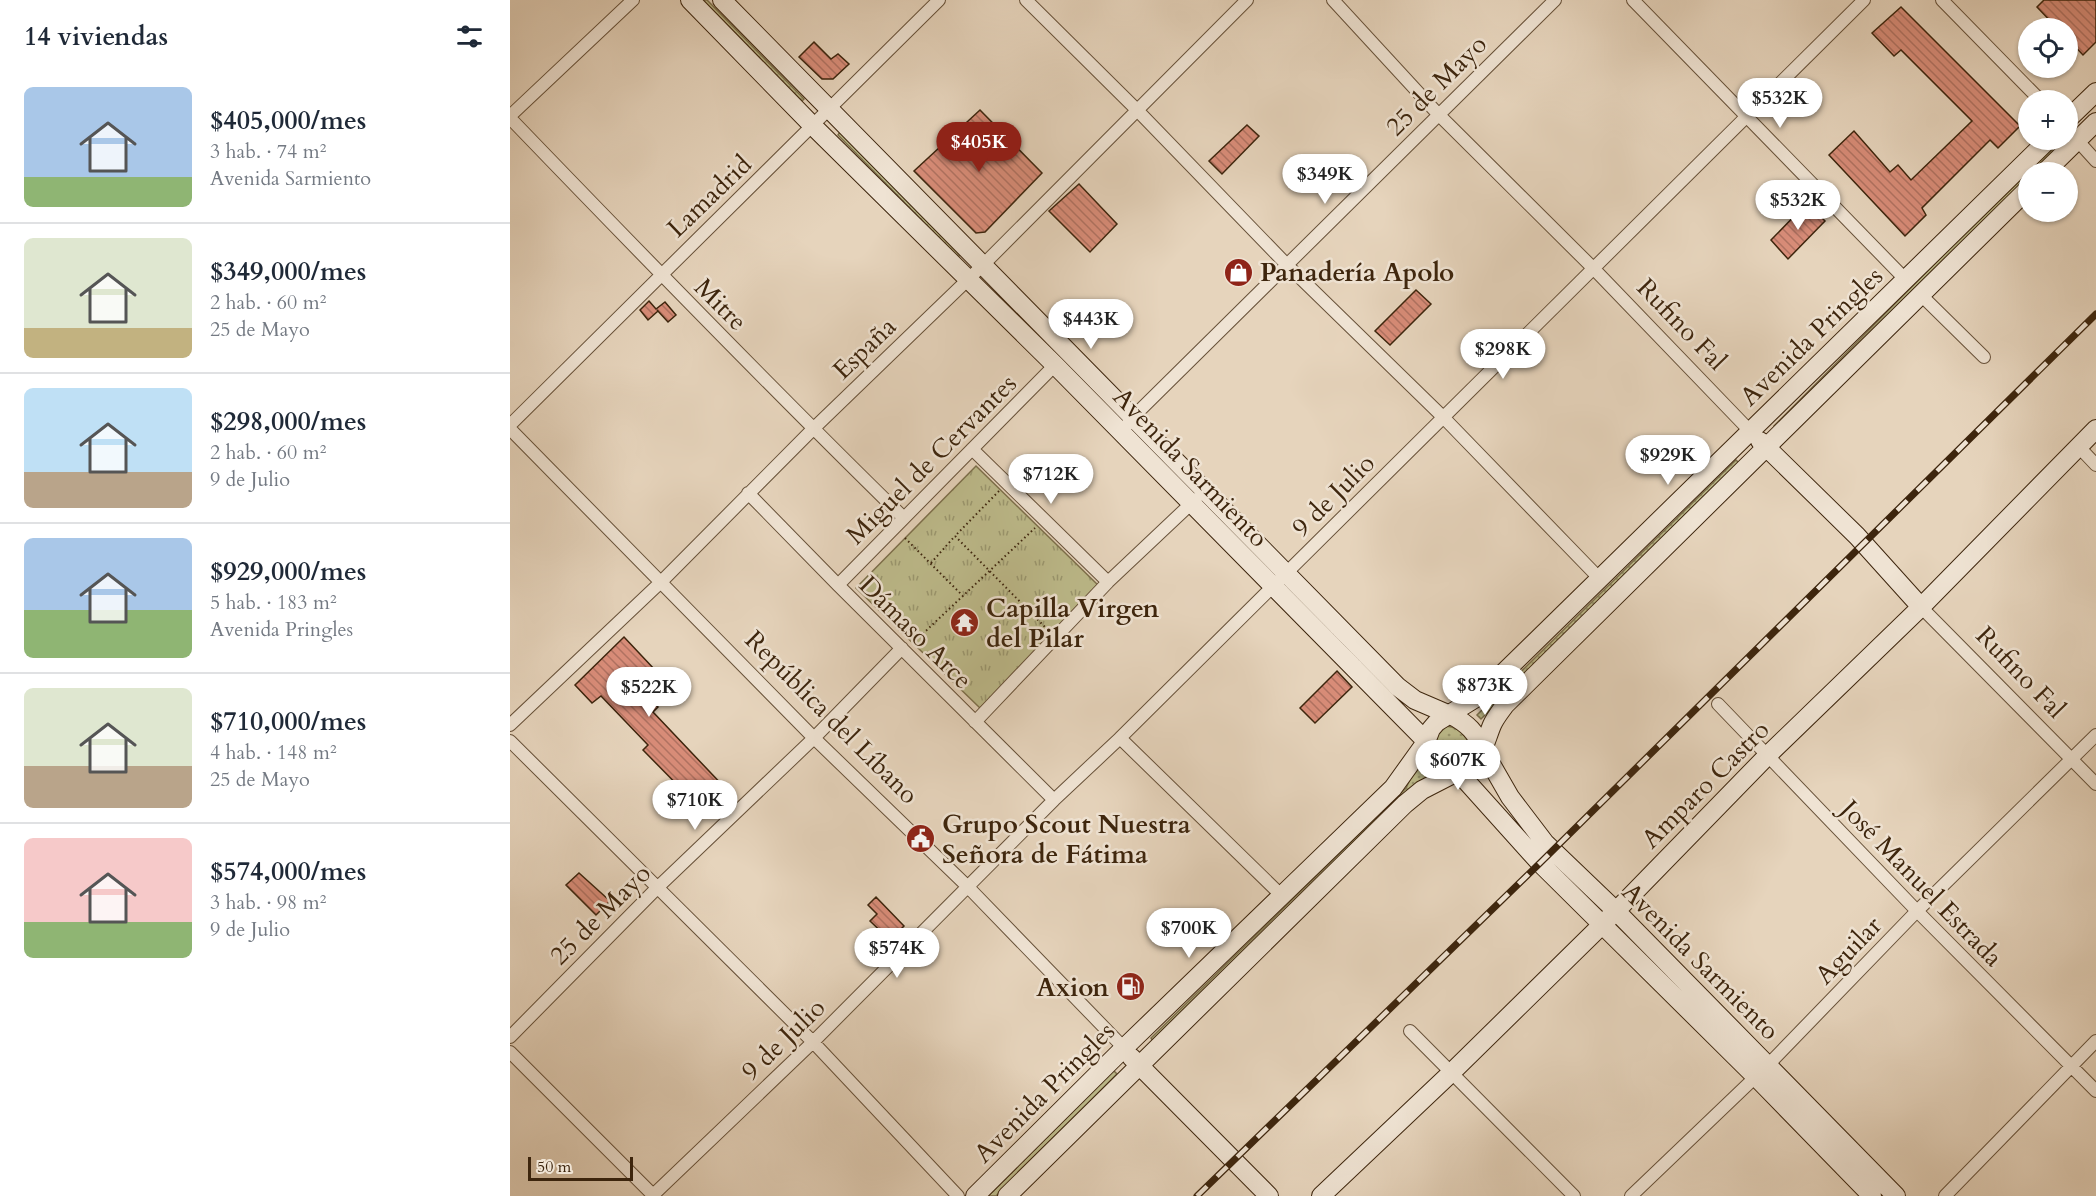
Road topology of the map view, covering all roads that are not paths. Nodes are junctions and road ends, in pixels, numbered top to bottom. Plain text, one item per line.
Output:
1 (633, 0) edge
2 (690, 0) edge
3 (722, 0) edge
4 (939, 0) edge
5 (1026, 0) edge
6 (1247, 0) edge
7 (1333, 0) edge
8 (1555, 0) edge
9 (1633, 0) edge
10 (1864, 0) edge
11 (1942, 0) edge
12 (2030, 90) edge
13 (2096, 92) edge
14 (2078, 109) edge
15 (830, 110) junction
16 (1138, 111) junction
17 (1438, 114) junction
18 (1746, 116) junction
19 (510, 117) edge
20 (2096, 122) edge
21 (813, 126) junction
22 (2078, 131) edge
23 (2078, 140) edge
24 (2038, 150) edge
25 (2096, 160) edge
26 (2018, 199) edge
27 (983, 265) junction
28 (1287, 265) junction
29 (1594, 269) junction
30 (660, 275) junction
31 (969, 279) junction
32 (1906, 280) junction
33 (1922, 296) junction
34 (1984, 357) dead end
35 (1055, 365) junction
36 (1443, 417) junction
37 (1127, 425) junction
38 (510, 427) edge
39 (813, 429) junction
40 (2096, 429) edge
41 (1750, 431) junction
42 (2078, 446) junction
43 (972, 449) junction
44 (1767, 449) junction
45 (2096, 465) edge
46 (1206, 490) junction
47 (748, 494) junction
48 (1192, 504) junction
49 (904, 518) junction
50 (1286, 572) junction
51 (1599, 578) junction
52 (662, 581) junction
53 (1108, 582) junction
54 (838, 585) junction
55 (1272, 586) junction
56 (1921, 607) junction
57 (907, 645) junction
58 (1718, 704) dead end
59 (1450, 715) junction
60 (975, 722) junction
61 (510, 725) edge
62 (2096, 735) edge
63 (814, 738) junction
64 (1120, 738) junction
65 (510, 741) edge
66 (1426, 741) junction
67 (1483, 750) junction
68 (1768, 755) junction
69 (2071, 760) junction
70 (1458, 772) junction
71 (2096, 784) edge
72 (1054, 800) junction
73 (968, 887) junction
74 (657, 888) junction
75 (1281, 895) junction
76 (1616, 911) junction
77 (1917, 911) junction
78 (1602, 925) junction
79 (1410, 1031) dead end
80 (510, 1037) edge
81 (2096, 1041) edge
82 (813, 1042) junction
83 (1124, 1048) junction
84 (510, 1052) edge
85 (1139, 1066) junction
86 (2072, 1066) junction
87 (1762, 1071) junction
88 (1452, 1072) junction
89 (2096, 1090) edge
90 (653, 1196) edge
91 (958, 1196) edge
92 (975, 1196) edge
93 (1008, 1196) edge
94 (1269, 1196) edge
95 (1321, 1196) edge
96 (1574, 1196) edge
97 (1631, 1196) edge
98 (1872, 1196) edge
99 (1896, 1196) edge
100 (1945, 1196) edge

1 - 19 street
2 - 21 main road, Avenida Sarmiento
3 - 15 main road, Avenida Sarmiento
4 - 15 street, Lamadrid
5 - 16 street
6 - 16 street, España
7 - 17 street, Rufino Fal
8 - 17 street, 25 de Mayo
9 - 18 street
10 - 18 street, 9 de Julio
11 - 12 street
13 - 14 main road
15 - 21 street, Lamadrid
15 - 27 main road, Avenida Sarmiento
16 - 27 street, España
16 - 28 street
17 - 28 street, 25 de Mayo
17 - 29 street, Rufino Fal
18 - 29 street, 9 de Julio
18 - 32 street
19 - 30 street, Mitre
20 - 22 main road
21 - 30 street, Lamadrid
21 - 31 main road, Avenida Sarmiento
23 - 25 street
24 - 32 main road, Avenida Pringles
26 - 33 main road, Avenida Pringles
27 - 31 street, España
27 - 37 main road, Avenida Sarmiento
28 - 36 street
28 - 37 street, 25 de Mayo
29 - 36 street, 9 de Julio
29 - 41 street, Rufino Fal
30 - 38 street, Lamadrid
30 - 39 street, Mitre
31 - 35 main road, Avenida Sarmiento
31 - 39 street, España
32 - 41 main road, Avenida Pringles
33 - 34 street
33 - 44 main road, Avenida Pringles
35 - 37 main road, Avenida Sarmiento
35 - 43 street, Miguel de Cervantes
36 - 50 street, 9 de Julio
36 - 51 street
37 - 46 main road, Avenida Sarmiento
37 - 48 main road, Avenida Sarmiento
38 - 52 street, República del Líbano
39 - 47 street, España
39 - 49 street, Mitre
40 - 42 main road, Amparo Castro
41 - 44 main road, Rufino Fal
41 - 51 main road, Avenida Pringles
42 - 45 street
42 - 56 main road, Amparo Castro
43 - 49 street, Miguel de Cervantes
43 - 53 street
44 - 56 main road, Rufino Fal
44 - 67 main road, Avenida Pringles
46 - 48 street
46 - 50 main road, Avenida Sarmiento
47 - 52 street, España
47 - 54 street, Dámaso Arce
48 - 53 street
48 - 55 main road, Avenida Sarmiento
49 - 54 street, Miguel de Cervantes
50 - 55 street, 9 de Julio
50 - 59 main road, Avenida Sarmiento
51 - 59 main road, Avenida Pringles
52 - 61 street, España
52 - 63 street, República del Líbano
53 - 60 street
54 - 57 street, Dámaso Arce
55 - 64 street, 9 de Julio
55 - 66 main road, Avenida Sarmiento
56 - 68 main road, Amparo Castro
56 - 69 street, Rufino Fal
57 - 60 street, Dámaso Arce
57 - 63 street, 25 de Mayo
58 - 68 street, José Manuel Estrada
59 - 66 main road
59 - 67 main road
60 - 72 street, Dámaso Arce
62 - 69 street, Aguilar
63 - 73 street, República del Líbano
63 - 74 street, 25 de Mayo
64 - 72 street, 9 de Julio
64 - 75 street
65 - 74 street
66 - 70 main road
66 - 75 main road, Avenida Pringles
67 - 70 main road
67 - 76 main road, Avenida Sarmiento
68 - 76 main road, Amparo Castro
68 - 77 street, José Manuel Estrada
69 - 71 street, Rufino Fal
69 - 77 street, Aguilar
70 - 78 main road, Avenida Sarmiento
70 - 85 main road, Avenida Pringles
72 - 73 street, 9 de Julio
73 - 82 street, 9 de Julio
73 - 83 street, República del Líbano
74 - 80 street, 25 de Mayo
74 - 82 street
75 - 83 main road, Avenida Pringles
76 - 78 main road, Amparo Castro
76 - 87 main road, Avenida Sarmiento
77 - 86 street, José Manuel Estrada
77 - 87 street, Aguilar
78 - 87 main road, Avenida Sarmiento
78 - 88 main road, Amparo Castro
79 - 88 street
81 - 86 street
82 - 90 street, 9 de Julio
82 - 91 street
83 - 85 main road, República del Líbano
83 - 92 main road, Avenida Pringles
84 - 90 street
85 - 93 main road, Avenida Pringles
85 - 94 main road, República del Líbano
86 - 89 street, José Manuel Estrada
86 - 100 street
87 - 97 street, Aguilar
87 - 98 main road, Avenida Sarmiento
87 - 99 main road, Avenida Sarmiento
88 - 95 main road, Amparo Castro
88 - 96 street

